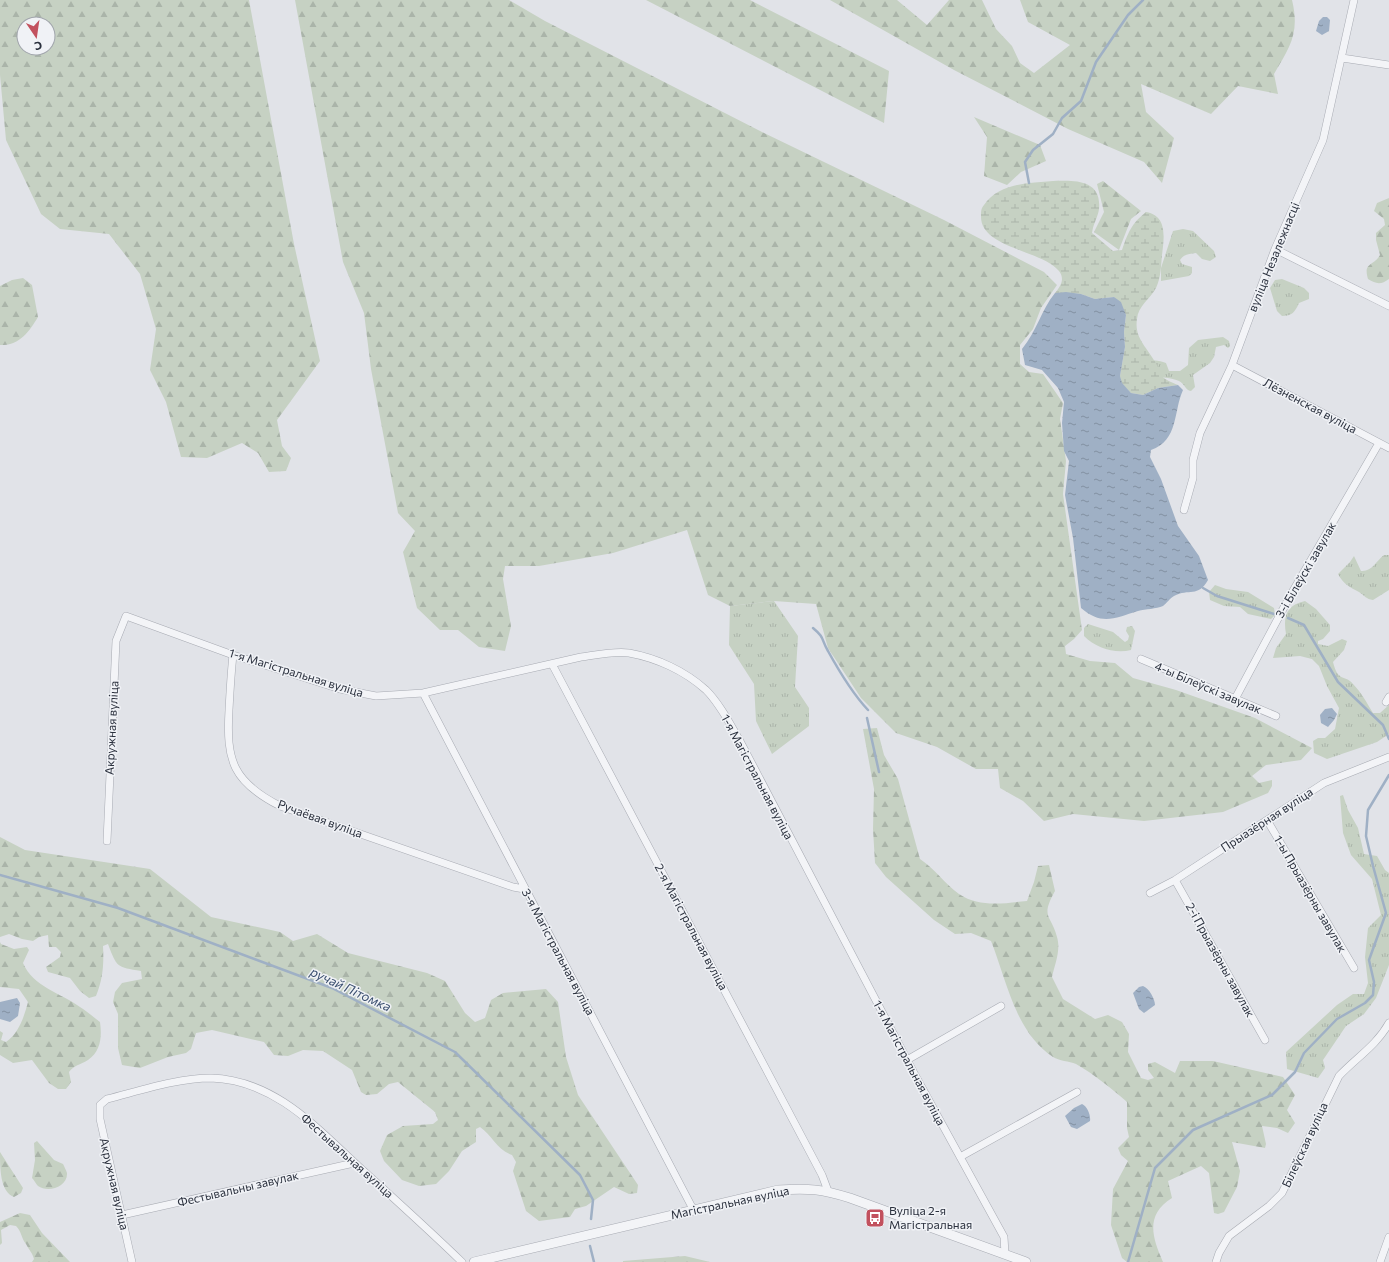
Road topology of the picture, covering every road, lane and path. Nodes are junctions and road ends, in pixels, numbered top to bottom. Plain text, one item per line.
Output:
1 (1354, 0) edge
2 (1342, 58) junction
3 (1389, 65) edge
4 (1275, 249) junction
5 (1389, 306) edge
6 (1232, 365) junction
7 (1379, 443) junction
8 (1389, 448) edge
9 (1184, 510) dead end
10 (126, 616) joint
11 (233, 655) junction
12 (1141, 659) dead end
13 (552, 664) junction
14 (423, 693) junction
15 (1235, 699) junction
16 (1276, 716) dead end
17 (1389, 757) edge
18 (1267, 820) junction
19 (107, 841) dead end
20 (1175, 880) junction
21 (524, 889) junction
22 (1150, 893) dead end
23 (1354, 968) dead end
24 (1001, 1006) dead end
25 (1389, 1023) edge
26 (1265, 1040) dead end
27 (907, 1060) junction
28 (1077, 1092) dead end
29 (100, 1105) joint
30 (960, 1157) junction
31 (354, 1163) junction
32 (828, 1191) junction
33 (694, 1211) junction
34 (122, 1215) junction
35 (1389, 1237) edge
36 (1005, 1254) junction
37 (132, 1262) edge
38 (462, 1262) edge
39 (474, 1262) edge
40 (1026, 1262) edge
41 (1216, 1262) edge
42 (1380, 1262) edge

1 - 2 street, вуліца Незалежнасці
2 - 3 street
2 - 4 street, вуліца Незалежнасці
4 - 5 street
4 - 6 street, вуліца Незалежнасці
6 - 7 street, Лёзненская вуліца
6 - 9 street, вуліца Незалежнасці
7 - 8 street, Лёзненская вуліца
7 - 15 street, 3-і Білеўскі завулак
10 - 11 street, 1-я Магістральная вуліца
10 - 19 street, Акружная вуліца
11 - 14 street, 1-я Магістральная вуліца
11 - 21 street, Ручаёвая вуліца
12 - 15 street, 4-ы Білеўскі завулак
13 - 14 street, 1-я Магістральная вуліца
13 - 27 street, 1-я Магістральная вуліца
13 - 32 street, 2-я Магістральная вуліца
14 - 21 street, 3-я Магістральная вуліца
15 - 16 street, 4-ы Білеўскі завулак
17 - 18 street, Прыазёрная вуліца
18 - 20 street, Прыазёрная вуліца
18 - 23 street, 1-ы Прыазёрны завулак
20 - 22 street, Прыазёрная вуліца
20 - 26 street, 2-і Прыазёрны завулак
21 - 33 street, 3-я Магістральная вуліца
24 - 27 street
25 - 41 street, Білеўская вуліца
27 - 30 street, 1-я Магістральная вуліца
28 - 30 street
29 - 31 street, Фестывальная вуліца
29 - 34 street, Акружная вуліца
30 - 36 street, 1-я Магістральная вуліца
31 - 34 street, Фестывальны завулак
31 - 38 street, Фестывальная вуліца
32 - 33 street, Магістральная вуліца
32 - 36 street, Магістральная вуліца
33 - 39 street, Магістральная вуліца
34 - 37 street, Акружная вуліца
35 - 42 street
36 - 40 street, Магістральная вуліца

